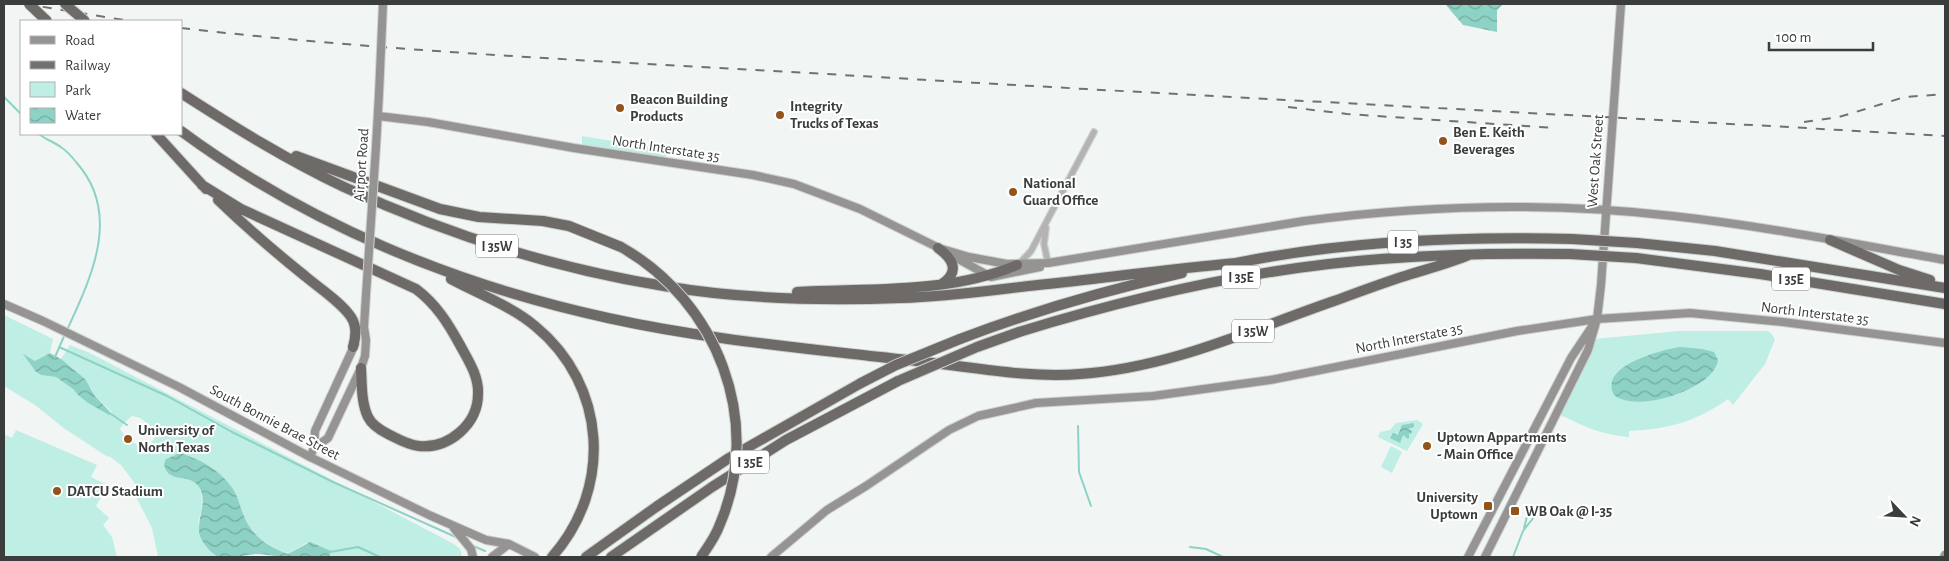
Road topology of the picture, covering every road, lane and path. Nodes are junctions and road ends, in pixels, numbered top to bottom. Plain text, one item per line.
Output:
1 (29, 4) edge
2 (65, 4) edge
3 (383, 4) edge
4 (1620, 4) edge
5 (46, 20) edge
6 (84, 20) edge
7 (182, 94) edge
8 (378, 116) junction
9 (182, 132) edge
10 (1094, 132) dead end
11 (157, 135) edge
12 (266, 146) junction
13 (202, 185) junction
14 (1606, 211) junction
15 (1048, 221) junction
16 (1830, 240) junction
17 (938, 248) junction
18 (1469, 255) junction
19 (406, 256) junction
20 (1945, 260) edge
21 (1048, 263) junction
22 (1236, 263) junction
23 (1017, 265) junction
24 (986, 276) junction
25 (942, 284) junction
26 (1945, 286) edge
27 (744, 295) junction
28 (4, 304) edge
29 (1945, 304) edge
30 (1597, 319) junction
31 (364, 327) junction
32 (1945, 343) edge
33 (353, 347) junction
34 (361, 368) junction
35 (1560, 378) junction
36 (1572, 384) junction
37 (314, 448) junction
38 (310, 457) junction
39 (452, 526) junction
40 (509, 544) junction
41 (473, 557) edge
42 (492, 557) edge
43 (535, 557) edge
44 (552, 557) edge
45 (586, 557) edge
46 (611, 557) edge
47 (701, 557) edge
48 (771, 557) edge
49 (1468, 557) edge
50 (1485, 557) edge

1 - 5 highway, bridge
2 - 6 highway, bridge
3 - 8 main road, Airport Road, bridge
4 - 14 main road, West Oak Street
7 - 12 highway, I 35W
8 - 17 main road, North Interstate 35
8 - 31 main road, Airport Road, bridge
9 - 19 highway, I 35W
10 - 15 street
11 - 13 highway
12 - 27 highway, I 35W
12 - 47 highway, bridge
13 - 33 highway
13 - 34 highway
14 - 16 main road, North Interstate 35
14 - 21 main road, North Interstate 35
14 - 30 main road, West Oak Street
15 - 21 street
15 - 23 street
16 - 20 main road, North Interstate 35
16 - 26 highway
17 - 23 main road, North Interstate 35
17 - 24 main road, North Interstate 35
17 - 25 highway
18 - 19 highway, I 35W
18 - 29 highway, I 35E, bridge
18 - 46 highway, I 35E, bridge
19 - 44 highway
21 - 23 main road, North Interstate 35
21 - 24 main road, North Interstate 35
22 - 26 highway, I 35, bridge
22 - 27 highway, I 35W
22 - 45 highway, I 35E, bridge
23 - 24 highway
24 - 25 highway
25 - 27 highway
28 - 38 main road, South Bonnie Brae Street
30 - 32 main road, North Interstate 35
30 - 35 main road, West Oak Street
30 - 36 main road, West Oak Street
30 - 48 main road, North Interstate 35
31 - 33 main road, Airport Road
31 - 34 main road, Airport Road
33 - 37 main road, Airport Road
34 - 37 main road, Airport Road
35 - 36 main road
35 - 49 main road, West Oak Street
36 - 50 main road, West Oak Street
37 - 38 main road, Airport Road
38 - 39 main road, South Bonnie Brae Street
39 - 40 main road, South Bonnie Brae Street
39 - 41 main road
40 - 42 main road
40 - 43 main road, South Bonnie Brae Street

